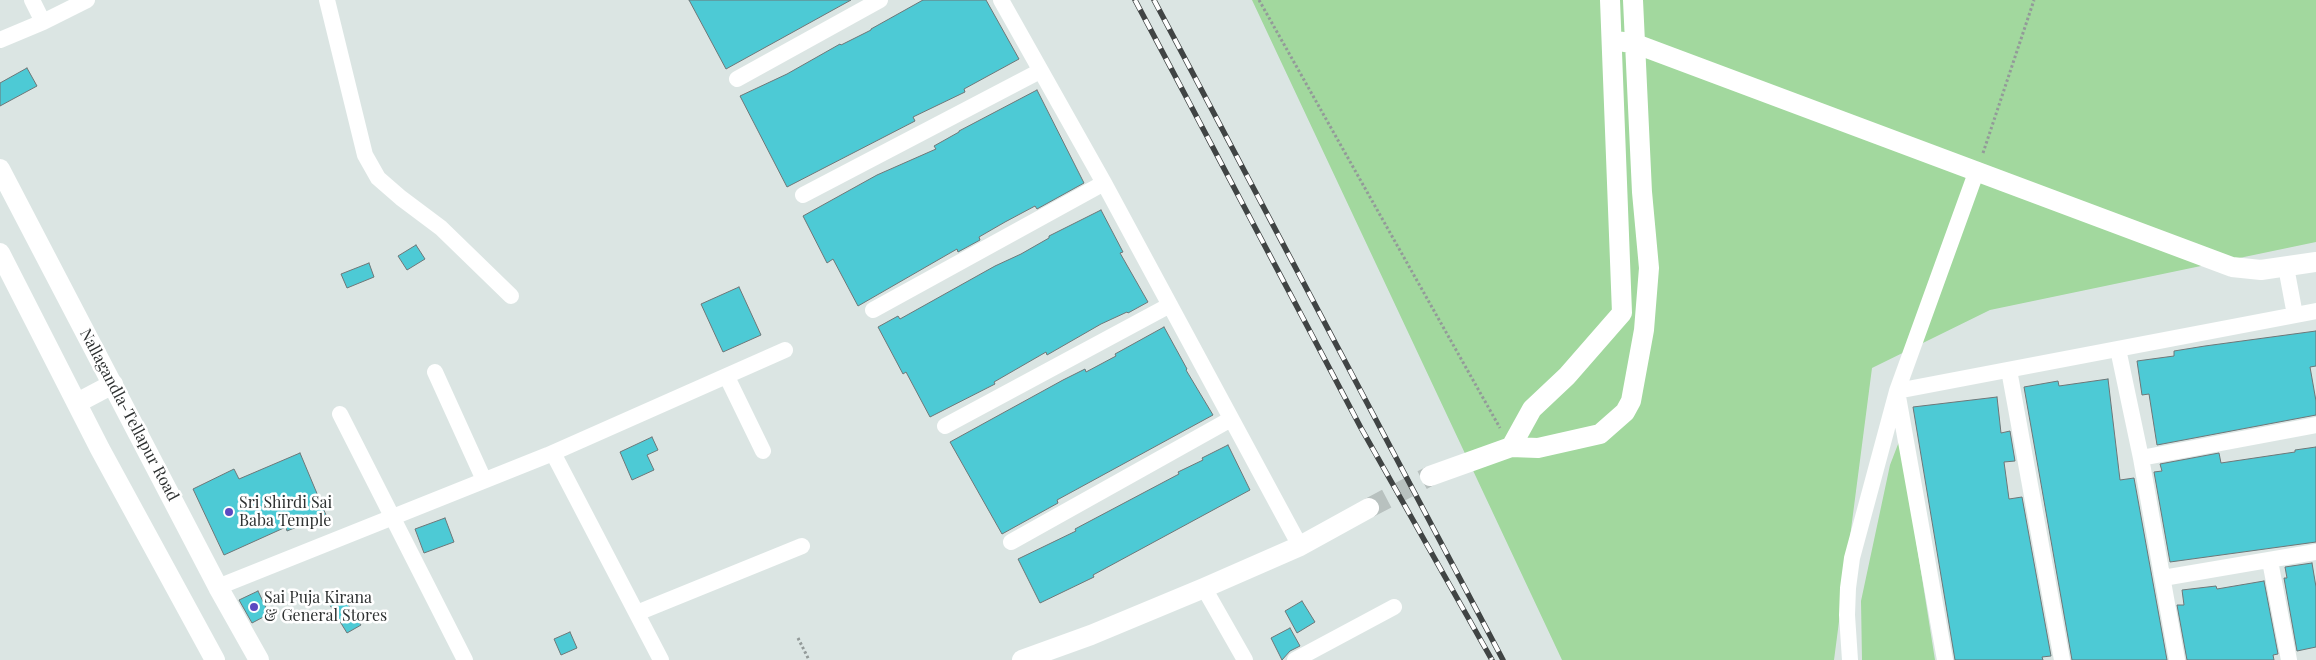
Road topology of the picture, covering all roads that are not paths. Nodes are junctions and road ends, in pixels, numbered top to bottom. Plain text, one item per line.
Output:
1 (32, 0) edge
2 (87, 0) edge
3 (327, 0) edge
4 (880, 0) edge
5 (1001, 0) edge
6 (1610, 0) edge
7 (1633, 0) edge
8 (43, 22) junction
9 (0, 40) edge
10 (1612, 40) junction
11 (1636, 44) junction
12 (1040, 71) junction
13 (737, 79) dead end
14 (0, 169) edge
15 (1977, 170) junction
16 (1104, 183) junction
17 (803, 195) dead end
18 (0, 253) edge
19 (2316, 262) edge
20 (2286, 267) junction
21 (511, 296) dead end
22 (1170, 305) junction
23 (873, 310) dead end
24 (2316, 311) edge
25 (1622, 313) junction
26 (2295, 315) junction
27 (1644, 330) junction
28 (2118, 349) junction
29 (785, 350) dead end
30 (2009, 370) junction
31 (435, 372) dead end
32 (727, 377) junction
33 (113, 384) junction
34 (1897, 392) junction
35 (77, 403) junction
36 (340, 414) dead end
37 (1232, 419) junction
38 (2316, 425) edge
39 (945, 426) dead end
40 (1511, 447) junction
41 (763, 451) dead end
42 (553, 453) junction
43 (2141, 458) junction
44 (1430, 476) tunnel mouth
45 (484, 480) junction
46 (1369, 508) tunnel mouth
47 (391, 517) junction
48 (1011, 542) dead end
49 (802, 546) dead end
50 (1300, 546) junction
51 (2316, 552) edge
52 (2270, 561) junction
53 (2163, 578) junction
54 (218, 587) junction
55 (1204, 588) junction
56 (1394, 607) dead end
57 (637, 613) junction
58 (215, 660) edge
59 (259, 660) edge
60 (466, 660) edge
61 (661, 660) edge
62 (1022, 660) edge
63 (1245, 660) edge
64 (1295, 660) edge
65 (1850, 660) edge
66 (1945, 660) edge
67 (2062, 660) edge
68 (2177, 660) edge
69 (2289, 660) edge

1 - 8 street
2 - 8 street
3 - 21 street
4 - 13 street
5 - 12 street
6 - 10 street
7 - 11 street
8 - 9 street
10 - 11 street
10 - 25 street
11 - 15 street
11 - 27 street
12 - 16 street
12 - 17 street
14 - 33 street, Nallagandla-Tellapur Road
15 - 20 street
15 - 34 street
16 - 22 street
16 - 23 street
18 - 35 street
19 - 20 street
20 - 26 street
22 - 37 street
22 - 39 street
24 - 26 street
25 - 27 street
25 - 40 street
26 - 28 street
27 - 40 street
28 - 30 street
28 - 43 street
29 - 32 street
30 - 34 street
30 - 67 street
31 - 45 street
32 - 41 street
32 - 42 street
33 - 35 street
33 - 54 street, Nallagandla-Tellapur Road
34 - 65 street
34 - 66 street
35 - 58 street
36 - 47 street
37 - 48 street
37 - 50 street
38 - 43 street
40 - 44 street
42 - 45 street
42 - 57 street
43 - 53 street
45 - 47 street
46 - 50 street
47 - 54 street
47 - 60 street
49 - 57 street
50 - 55 street
51 - 52 street
52 - 53 street
52 - 69 street
53 - 68 street
54 - 59 street, Nallagandla-Tellapur Road
55 - 62 street
55 - 63 street
56 - 64 street
57 - 61 street

